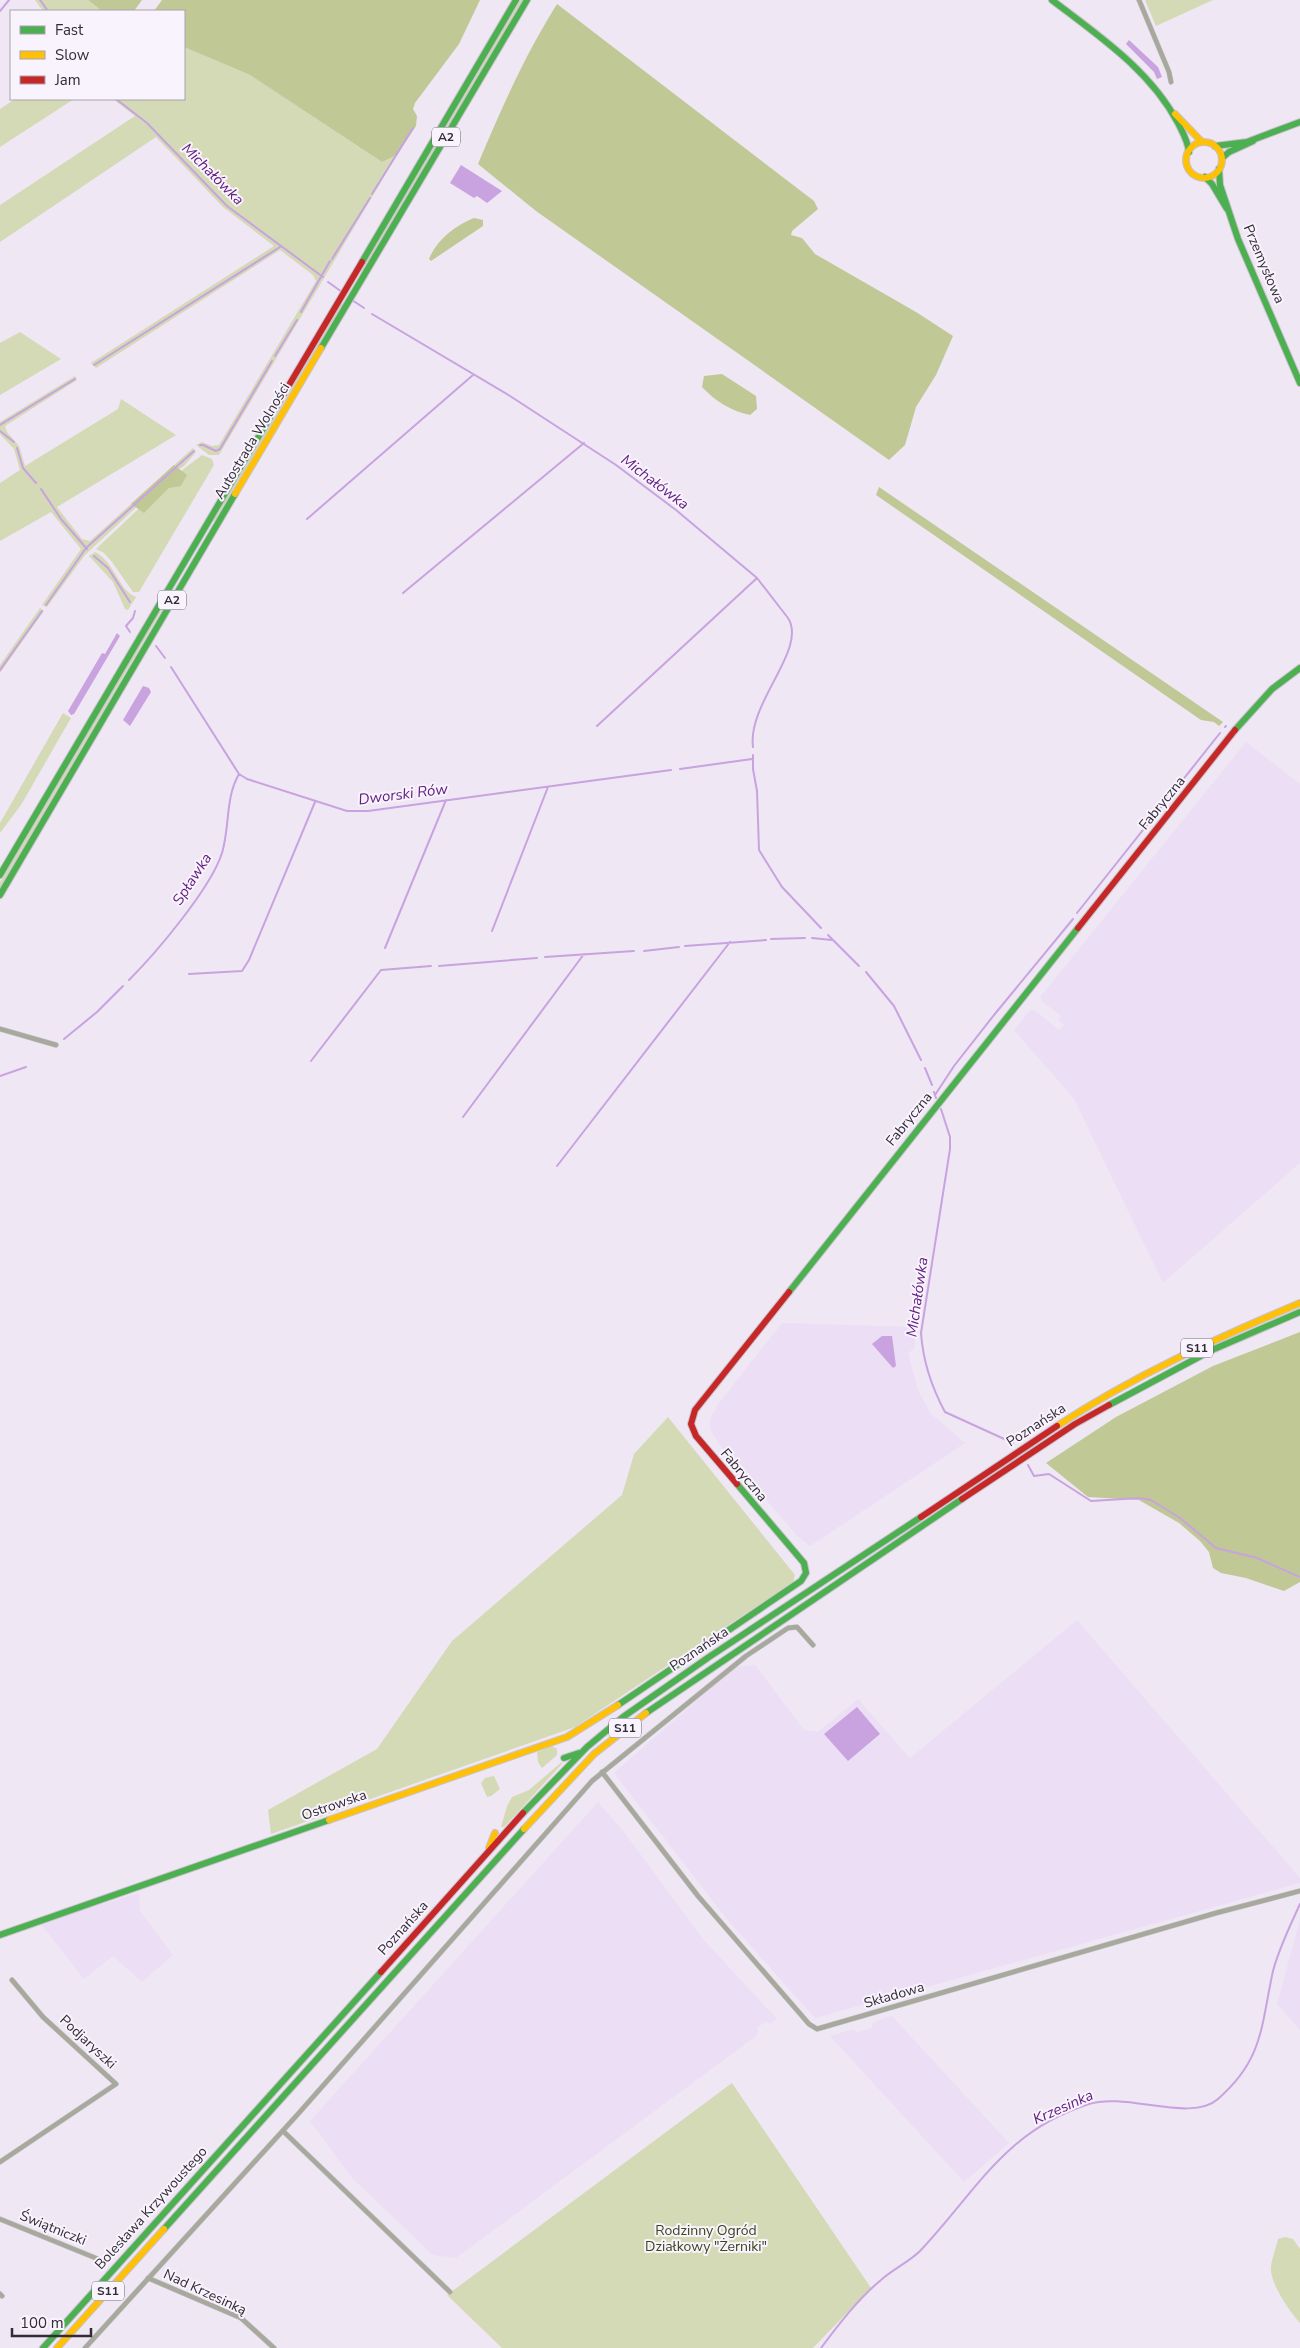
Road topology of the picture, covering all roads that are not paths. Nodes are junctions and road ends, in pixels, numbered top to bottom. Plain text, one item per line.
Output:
1 (516, 0) edge
2 (528, 0) edge
3 (1052, 0) edge
4 (1139, 0) edge
5 (1171, 82) dead end
6 (1175, 114) junction
7 (1300, 122) edge
8 (1257, 138) junction
9 (1202, 142) junction
10 (1215, 146) junction
11 (1189, 152) junction
12 (1222, 158) junction
13 (1219, 169) junction
14 (1205, 177) junction
15 (1228, 210) junction
16 (1300, 383) edge
17 (1300, 668) edge
18 (0, 875) edge
19 (0, 895) edge
20 (0, 1030) edge
21 (56, 1044) dead end
22 (1300, 1302) edge
23 (1300, 1312) edge
24 (1300, 1316) edge
25 (1272, 1324) junction
26 (782, 1594) joint
27 (813, 1645) dead end
28 (587, 1747) junction
29 (564, 1758) dead end
30 (602, 1772) junction
31 (495, 1834) dead end
32 (482, 1859) junction
33 (1300, 1892) edge
34 (0, 1935) edge
35 (12, 1980) dead end
36 (283, 2131) junction
37 (219, 2152) joint
38 (227, 2159) joint
39 (0, 2162) edge
40 (0, 2219) edge
41 (98, 2259) dead end
42 (148, 2278) junction
43 (450, 2292) dead end
44 (43, 2348) edge
45 (57, 2348) edge
46 (85, 2348) edge
47 (274, 2348) edge

1 - 18 main road, Autostrada Wolności / A2
2 - 19 main road, Autostrada Wolności / A2
3 - 6 main road
4 - 5 street
6 - 9 main road
6 - 11 main road
7 - 8 main road
8 - 10 main road
8 - 12 main road
9 - 10 main road
9 - 11 main road
10 - 12 main road
11 - 14 main road
12 - 13 main road
13 - 14 main road
13 - 15 main road, Przemysłowa
14 - 15 main road, Przemysłowa
15 - 16 main road, Przemysłowa
17 - 26 main road, Fabryczna
20 - 21 street
22 - 28 main road, Poznańska / S11
23 - 25 main road, Poznańska / S11
24 - 25 main road
25 - 38 main road, Poznańska / S11
26 - 34 main road, Ostrowska
27 - 30 street
28 - 29 main road
28 - 32 main road, Poznańska / S11
30 - 33 street, Składowa
30 - 36 street
31 - 32 main road
32 - 37 main road, Poznańska / S11
35 - 39 street, Podjaryszki
36 - 42 street
36 - 43 street
37 - 44 main road, Bolesława Krzywoustego / S11
38 - 45 main road, Bolesława Krzywoustego / S11
40 - 41 street, Świątniczki
42 - 46 street
42 - 47 street, Nad Krzesinką

